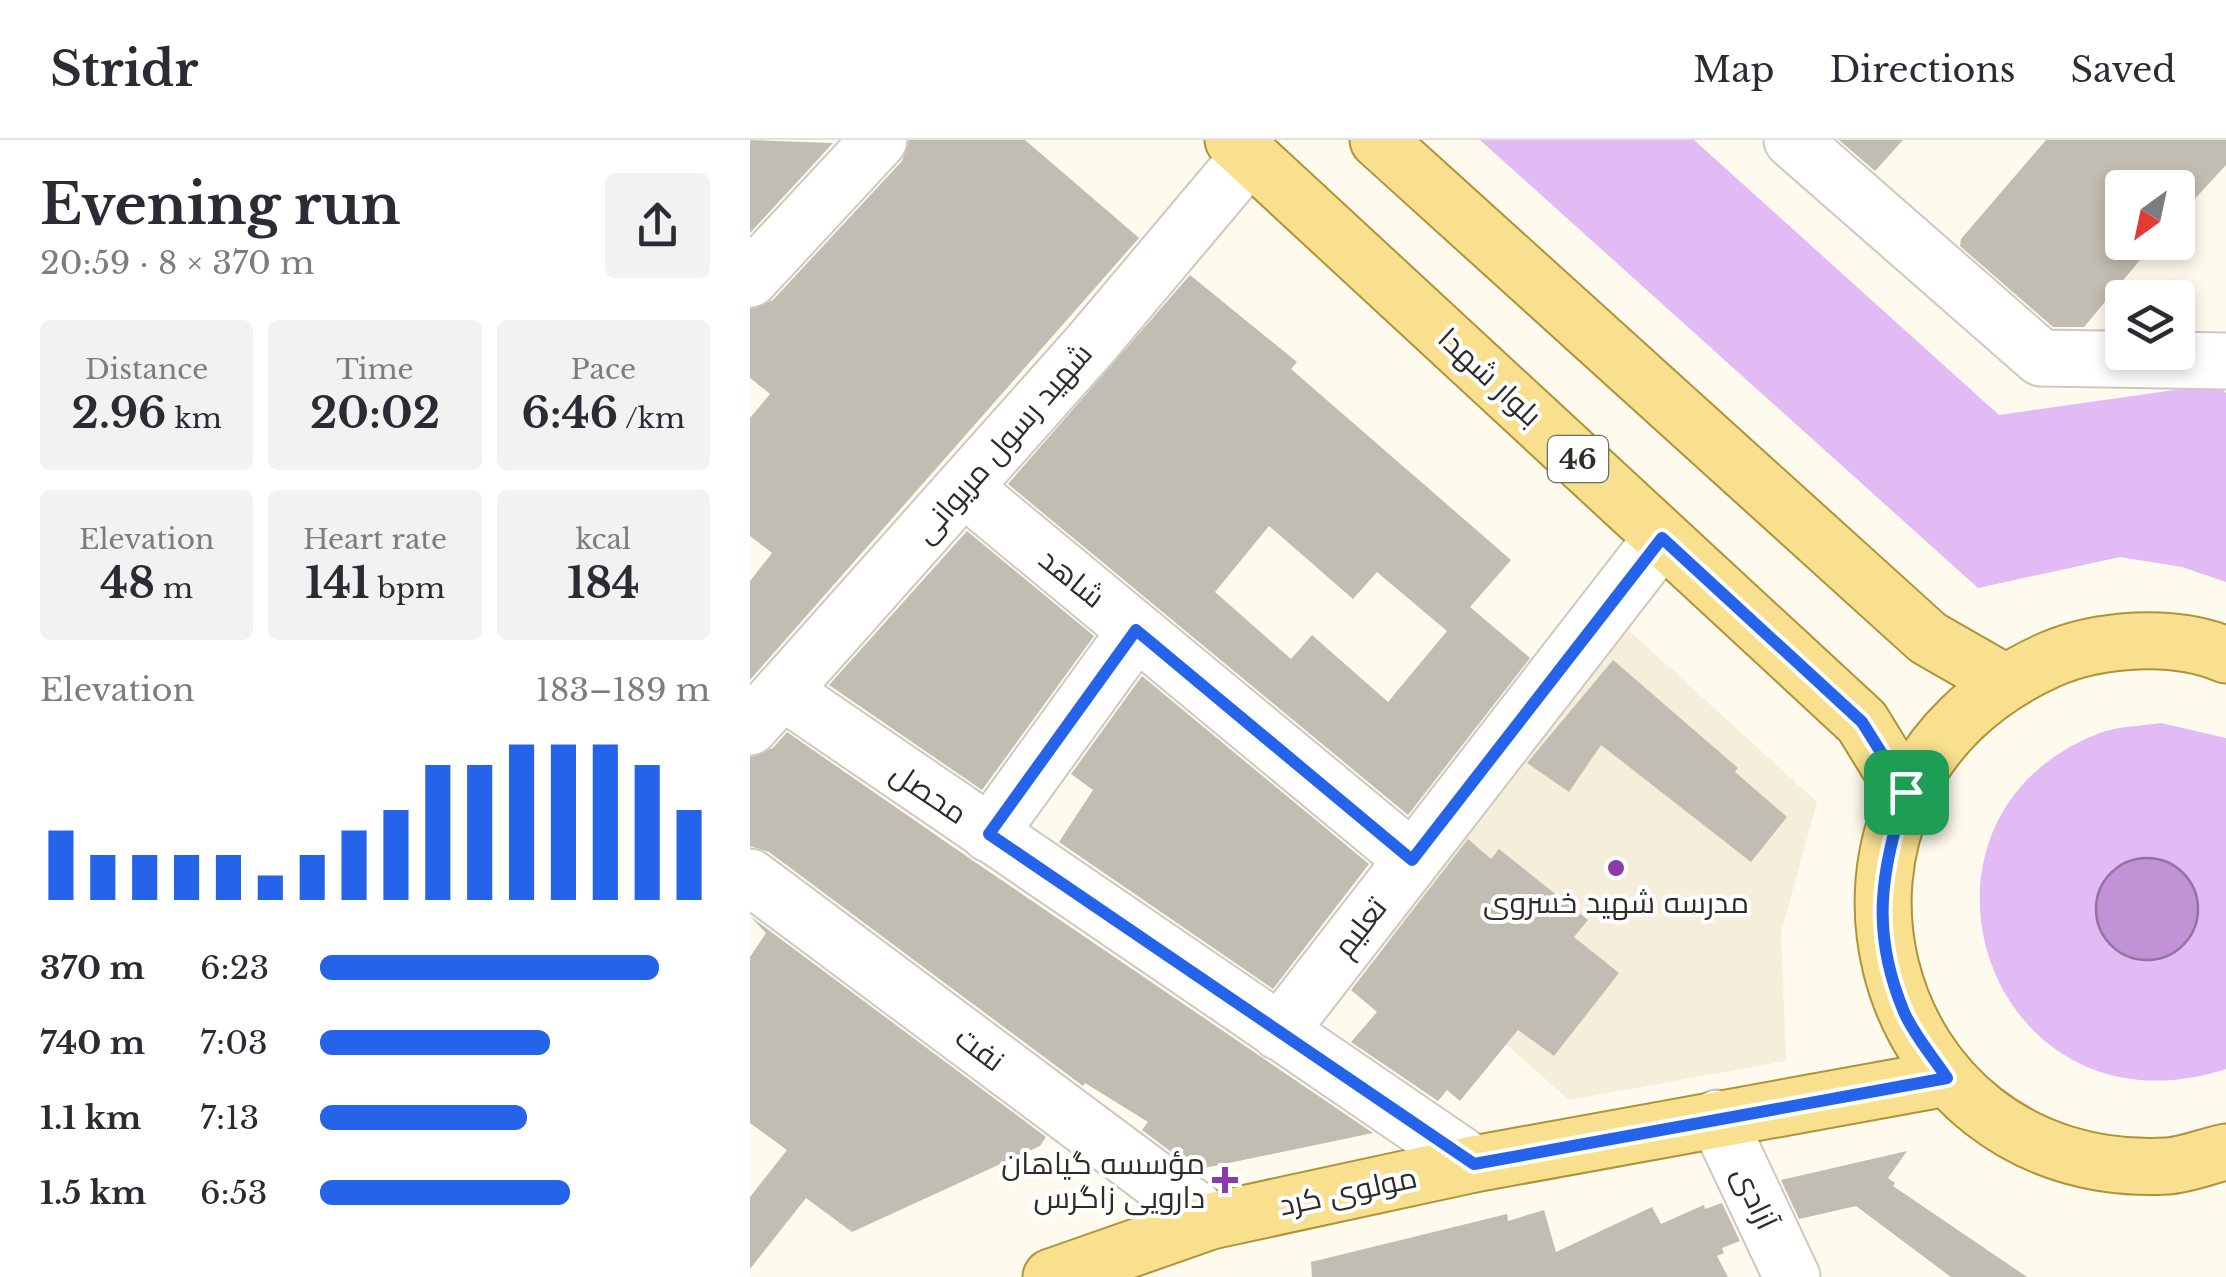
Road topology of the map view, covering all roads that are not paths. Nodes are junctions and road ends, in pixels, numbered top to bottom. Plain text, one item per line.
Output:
1 (879, 140) edge
2 (1378, 140) edge
3 (1792, 140) edge
4 (1241, 148) edge
5 (750, 279) edge
6 (2226, 361) edge
7 (964, 488) junction
8 (1662, 538) junction
9 (1136, 630) junction
10 (2226, 655) edge
11 (2003, 681) junction
12 (766, 709) edge
13 (1906, 792) junction
14 (989, 834) junction
15 (1412, 860) junction
16 (750, 877) edge
17 (1279, 1032) junction
18 (1947, 1078) junction
19 (1718, 1118) junction
20 (2226, 1152) edge
21 (1474, 1164) junction
22 (1211, 1221) junction
23 (1050, 1277) edge
24 (1792, 1277) edge

1 - 5 street
2 - 11 main road
3 - 6 street
4 - 7 street, شهید رسول مریوانی
4 - 8 main road, بلوار شهدا / 46
7 - 9 street, شاهد
7 - 12 street, شهید رسول مریوانی
8 - 13 main road, بلوار شهدا / 46
8 - 15 street, تعلیم
9 - 14 street
9 - 15 street, شاهد
10 - 11 main road
11 - 13 main road
12 - 14 street, محصل
13 - 18 main road
14 - 17 street, محصل
15 - 17 street, تعلیم
16 - 22 street, نفت
17 - 21 street, محصل
18 - 19 main road, مولوی کرد
18 - 20 main road
19 - 21 main road, مولوی کرد
19 - 24 street, آزادی
21 - 22 main road, مولوی کرد
22 - 23 main road, مولوی کرد

